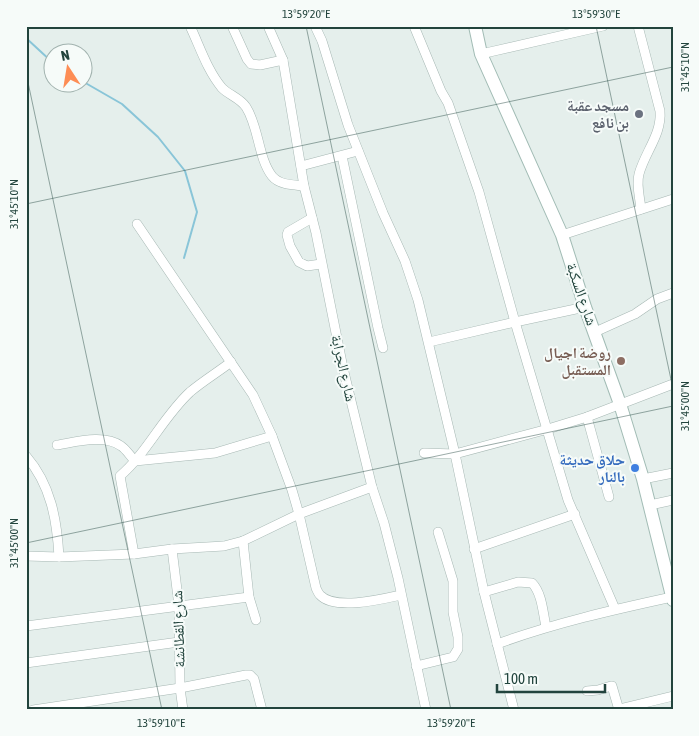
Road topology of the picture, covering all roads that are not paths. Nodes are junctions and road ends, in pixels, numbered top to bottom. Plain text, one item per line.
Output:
1 (190, 26) edge
2 (232, 26) edge
3 (268, 26) edge
4 (315, 26) edge
5 (414, 26) edge
6 (475, 26) edge
7 (603, 26) edge
8 (638, 26) edge
9 (481, 54) junction
10 (283, 60) junction
11 (358, 151) junction
12 (342, 156) junction
13 (301, 166) junction
14 (304, 186) junction
15 (673, 199) edge
16 (641, 209) junction
17 (312, 218) junction
18 (137, 224) dead end
19 (562, 235) junction
20 (322, 264) junction
21 (673, 293) edge
22 (585, 307) junction
23 (515, 322) junction
24 (595, 332) junction
25 (429, 342) junction
26 (383, 348) dead end
27 (231, 362) junction
28 (673, 384) edge
29 (620, 404) junction
30 (587, 417) junction
31 (548, 429) junction
32 (272, 436) junction
33 (57, 445) dead end
34 (424, 453) dead end
35 (455, 454) junction
36 (26, 456) edge
37 (134, 461) junction
38 (673, 473) edge
39 (643, 479) junction
40 (372, 487) junction
41 (609, 497) dead end
42 (673, 500) edge
43 (650, 505) junction
44 (300, 514) junction
45 (575, 514) junction
46 (438, 532) dead end
47 (243, 541) junction
48 (172, 549) junction
49 (474, 549) junction
50 (134, 554) junction
51 (26, 556) edge
52 (60, 557) junction
53 (484, 592) junction
54 (401, 595) junction
55 (250, 597) junction
56 (672, 599) edge
57 (179, 606) junction
58 (615, 609) junction
59 (256, 620) dead end
60 (26, 626) edge
61 (546, 627) junction
62 (179, 642) junction
63 (497, 644) junction
64 (26, 663) edge
65 (416, 666) junction
66 (180, 688) junction
67 (588, 692) dead end
68 (673, 696) edge
69 (104, 700) junction
70 (619, 709) edge
71 (33, 710) edge
72 (107, 710) edge
73 (183, 710) edge
74 (262, 710) edge
75 (426, 710) edge
76 (514, 710) edge

1 - 14 street
2 - 10 street
3 - 10 street, شارع الجرابة
4 - 11 street
5 - 23 street
6 - 9 main road, شارع السكبة
7 - 9 street
8 - 16 street
9 - 19 main road, شارع السكبة
10 - 13 street, شارع الجرابة
11 - 12 street
11 - 25 street
12 - 13 street
12 - 26 street
13 - 14 street, شارع الجرابة
14 - 17 street, شارع الجرابة
15 - 16 street
16 - 19 street
17 - 20 street, شارع الجرابة
17 - 20 street
18 - 27 street
19 - 22 main road, شارع السكبة
20 - 40 street, شارع الجرابة
21 - 24 street
22 - 23 street
22 - 24 main road, شارع السكبة
23 - 25 street
23 - 31 street
24 - 29 main road, شارع السكبة
25 - 35 street
27 - 32 street
27 - 37 street
28 - 29 street
29 - 30 street
29 - 39 main road, شارع السكبة
30 - 31 street
30 - 41 street
31 - 35 street
31 - 45 street
32 - 37 street
32 - 44 street
33 - 37 street
34 - 35 street
35 - 49 street
36 - 52 street
37 - 50 street
38 - 39 street
39 - 43 main road, شارع السكبة
40 - 44 street
40 - 54 street, شارع الجرابة
42 - 43 street
43 - 56 main road, شارع السكبة
44 - 47 street
44 - 54 street
45 - 49 street
45 - 58 street
46 - 65 street
47 - 48 street
47 - 55 street
48 - 50 street
48 - 57 street, شارع القطانشة
49 - 53 street
50 - 52 street
51 - 52 street
53 - 61 street
53 - 63 street
54 - 65 street, شارع الجرابة
55 - 57 street
55 - 59 street
56 - 58 street
57 - 60 street
57 - 62 street, شارع القطانشة
58 - 61 street
61 - 63 street
62 - 64 street
62 - 66 street, شارع القطانشة
63 - 76 street
65 - 75 street, شارع الجرابة
66 - 69 street
66 - 73 street, شارع القطانشة
66 - 74 street
67 - 70 street
68 - 70 street
69 - 71 street
69 - 72 street

